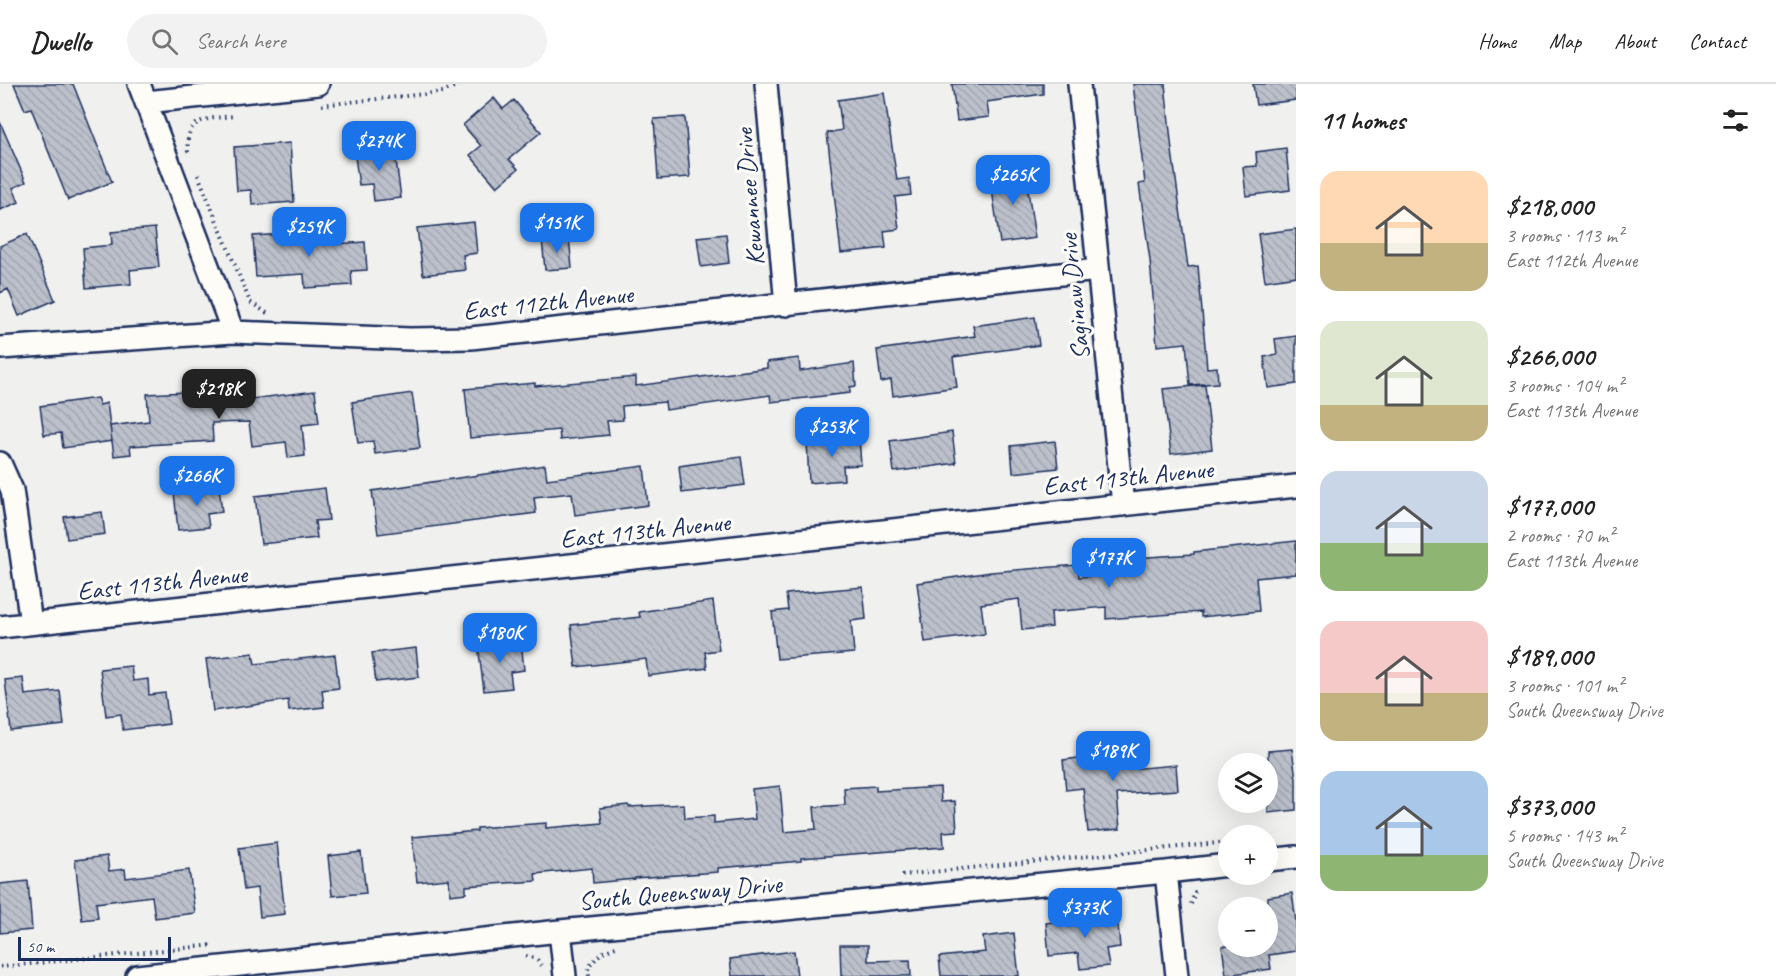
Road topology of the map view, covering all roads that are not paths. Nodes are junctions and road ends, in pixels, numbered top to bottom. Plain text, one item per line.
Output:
1 (318, 84) edge
2 (766, 84) edge
3 (1079, 84) edge
4 (143, 93) edge
5 (1098, 270) junction
6 (786, 305) junction
7 (233, 332) junction
8 (0, 348) edge
9 (0, 463) edge
10 (1296, 486) edge
11 (1122, 505) junction
12 (31, 623) junction
13 (0, 627) edge
14 (1296, 857) edge
15 (1278, 864) edge
16 (1166, 872) junction
17 (1218, 872) edge
18 (560, 931) junction
19 (137, 976) edge
20 (565, 976) edge
21 (1177, 976) edge

1 - 4 street
2 - 6 street, Kewannee Drive
3 - 5 street, Saginaw Drive
4 - 7 street
5 - 6 street, East 112th Avenue
5 - 11 street, Saginaw Drive
6 - 7 street, East 112th Avenue
7 - 8 street, East 112th Avenue
9 - 12 street
10 - 11 street, East 113th Avenue
11 - 12 street, East 113th Avenue
12 - 13 street, East 113th Avenue
14 - 15 street
16 - 17 street, South Queensway Drive
16 - 18 street, South Queensway Drive
16 - 21 street
18 - 19 street, South Queensway Drive
18 - 20 street

